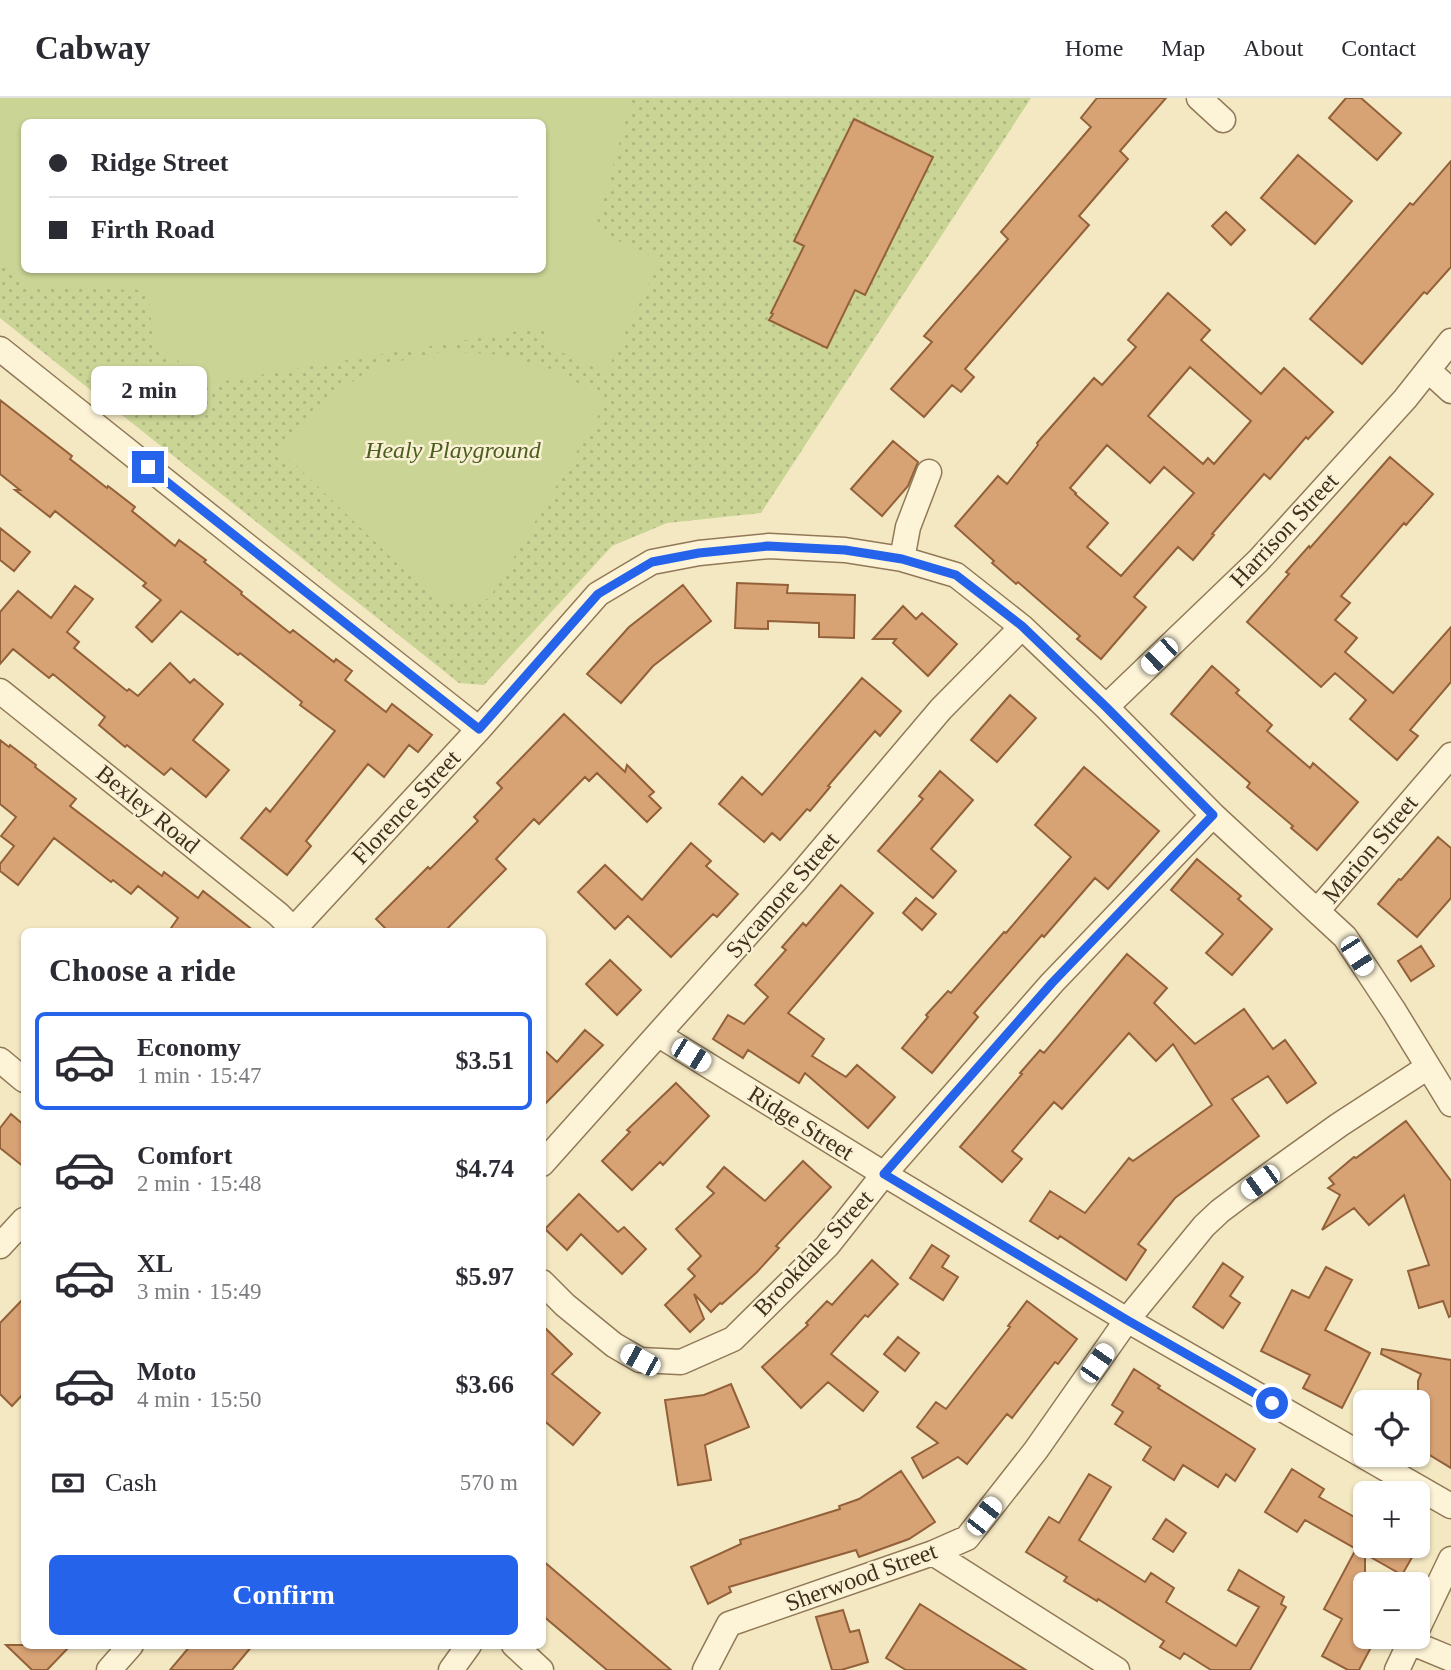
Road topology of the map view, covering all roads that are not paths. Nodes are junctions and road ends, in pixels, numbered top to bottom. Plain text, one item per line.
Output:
1 (1199, 98) edge
2 (1223, 120) dead end
3 (1451, 341) edge
4 (0, 349) edge
5 (1428, 370) junction
6 (1451, 390) edge
7 (929, 472) dead end
8 (902, 559) junction
9 (1022, 626) junction
10 (0, 691) edge
11 (1106, 707) junction
12 (479, 729) junction
13 (1451, 755) edge
14 (1213, 815) junction
15 (1317, 911) junction
16 (290, 928) edge
17 (294, 928) edge
18 (659, 1035) junction
19 (0, 1060) edge
20 (1428, 1067) junction
21 (21, 1078) edge
22 (1451, 1104) edge
23 (546, 1160) edge
24 (884, 1174) junction
25 (21, 1223) edge
26 (0, 1246) edge
27 (546, 1286) edge
28 (1127, 1320) junction
29 (1451, 1506) edge
30 (933, 1553) junction
31 (1451, 1559) edge
32 (1430, 1602) edge
33 (1430, 1646) edge
34 (128, 1649) edge
35 (466, 1649) edge
36 (518, 1649) edge
37 (1407, 1649) edge
38 (1451, 1660) edge
39 (110, 1670) edge
40 (451, 1670) edge
41 (541, 1670) edge
42 (705, 1670) edge
43 (1117, 1670) edge
44 (1397, 1670) edge

1 - 2 street
3 - 5 street, Harrison Street
4 - 12 street
5 - 6 street
5 - 11 street, Harrison Street
7 - 8 street
8 - 9 street, Florence Street
8 - 12 street, Florence Street
9 - 11 street, Florence Street
9 - 18 street, Sycamore Street
10 - 16 street, Bexley Road
11 - 14 street, Florence Street
12 - 17 street, Florence Street
13 - 15 street, Marion Street
14 - 15 street, Florence Street
14 - 24 street, Brookdale Street
15 - 20 street, Florence Street
18 - 23 street, Sycamore Street
18 - 24 street, Ridge Street
19 - 21 street
20 - 22 street, Florence Street
20 - 28 street, Sherwood Street
24 - 27 street, Brookdale Street
24 - 28 street, Ridge Street
25 - 26 street
28 - 29 street, Ridge Street
28 - 30 street, Sherwood Street
30 - 42 street, Sherwood Street
30 - 43 street
31 - 32 street
33 - 38 street
34 - 39 street
35 - 40 street
36 - 41 street
37 - 44 street

